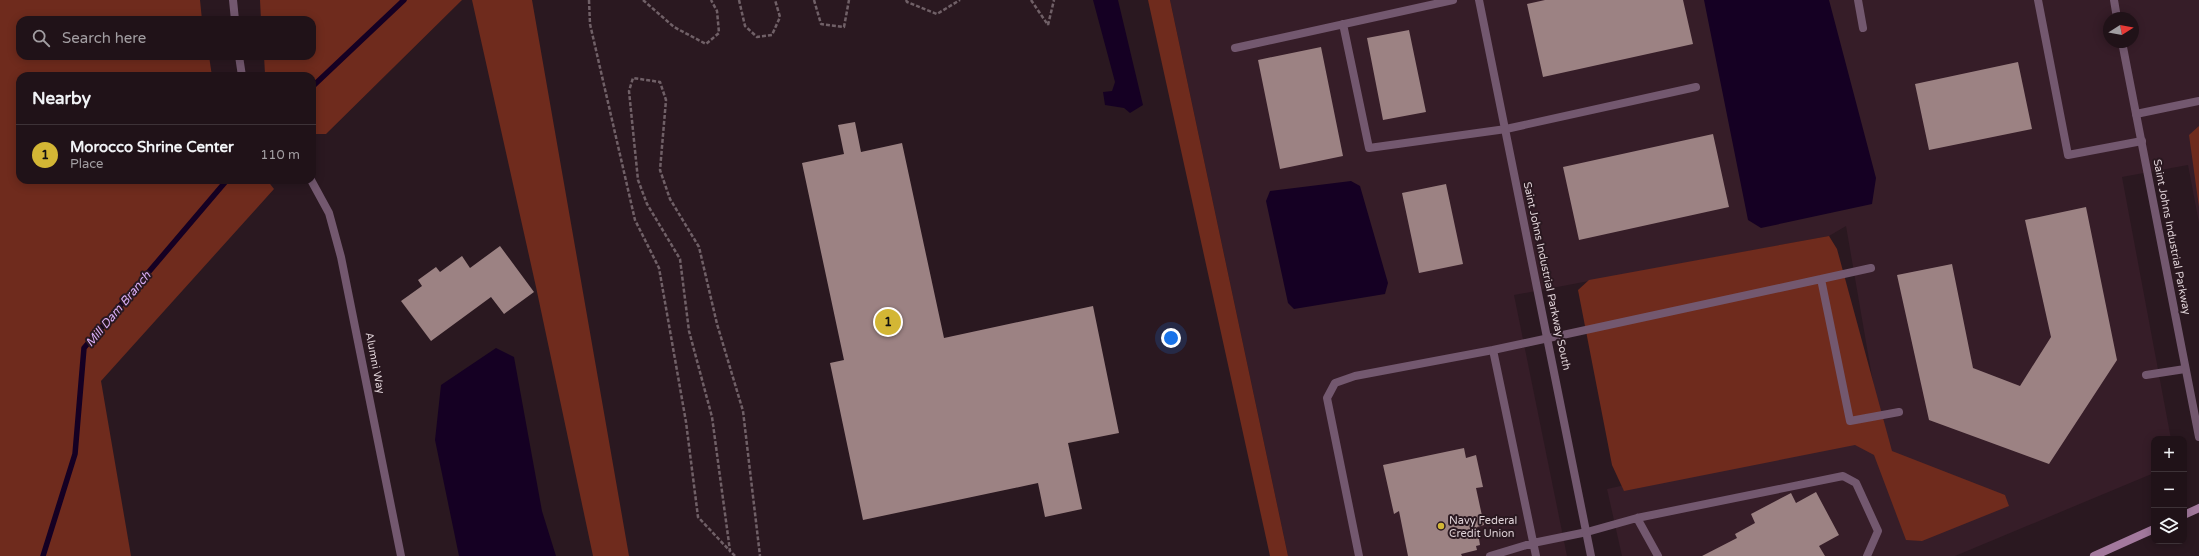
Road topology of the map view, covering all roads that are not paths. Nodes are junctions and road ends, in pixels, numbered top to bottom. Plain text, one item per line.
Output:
1 (233, 0) edge
2 (1452, 0) edge
3 (1479, 0) edge
4 (1858, 0) edge
5 (2038, 0) edge
6 (2114, 0) edge
7 (2116, 12) edge
8 (235, 16) edge
9 (1343, 24) junction
10 (1863, 28) dead end
11 (1235, 48) dead end
12 (2123, 48) edge
13 (240, 60) edge
14 (241, 72) edge
15 (1696, 87) dead end
16 (2199, 101) edge
17 (2136, 114) junction
18 (1506, 129) junction
19 (2142, 141) junction
20 (312, 184) edge
21 (1871, 268) dead end
22 (1822, 279) junction
23 (1549, 338) junction
24 (1493, 350) junction
25 (2185, 369) junction
26 (2146, 375) dead end
27 (1899, 412) dead end
28 (2199, 437) edge
29 (2199, 508) edge
30 (2187, 514) edge
31 (1637, 518) junction
32 (2151, 530) edge
33 (1587, 532) junction
34 (1533, 543) junction
35 (401, 556) edge
36 (1359, 556) edge
37 (1490, 556) edge
38 (1536, 556) edge
39 (1592, 556) edge
40 (1658, 556) edge
41 (1867, 556) edge
42 (2094, 556) edge

1 - 8 street
2 - 9 street
3 - 18 street, Saint Johns Industrial Parkway South
4 - 10 street
5 - 19 street
6 - 7 street
9 - 11 street
9 - 18 street
12 - 17 street, Saint Johns Industrial Parkway
13 - 14 street
15 - 18 street
16 - 17 street
17 - 19 street, Saint Johns Industrial Parkway
18 - 23 street, Saint Johns Industrial Parkway South
19 - 25 street, Saint Johns Industrial Parkway
20 - 35 street, Alumni Way
21 - 22 street
22 - 23 street
22 - 27 street
23 - 24 street
23 - 33 street, Saint Johns Industrial Parkway South
24 - 34 street
24 - 36 street
25 - 26 street
25 - 28 street, Saint Johns Industrial Parkway
29 - 30 main road
31 - 33 street
31 - 40 street
31 - 41 street
32 - 42 main road
33 - 34 street
33 - 39 street, Saint Johns Industrial Parkway South
34 - 37 street
34 - 38 street

